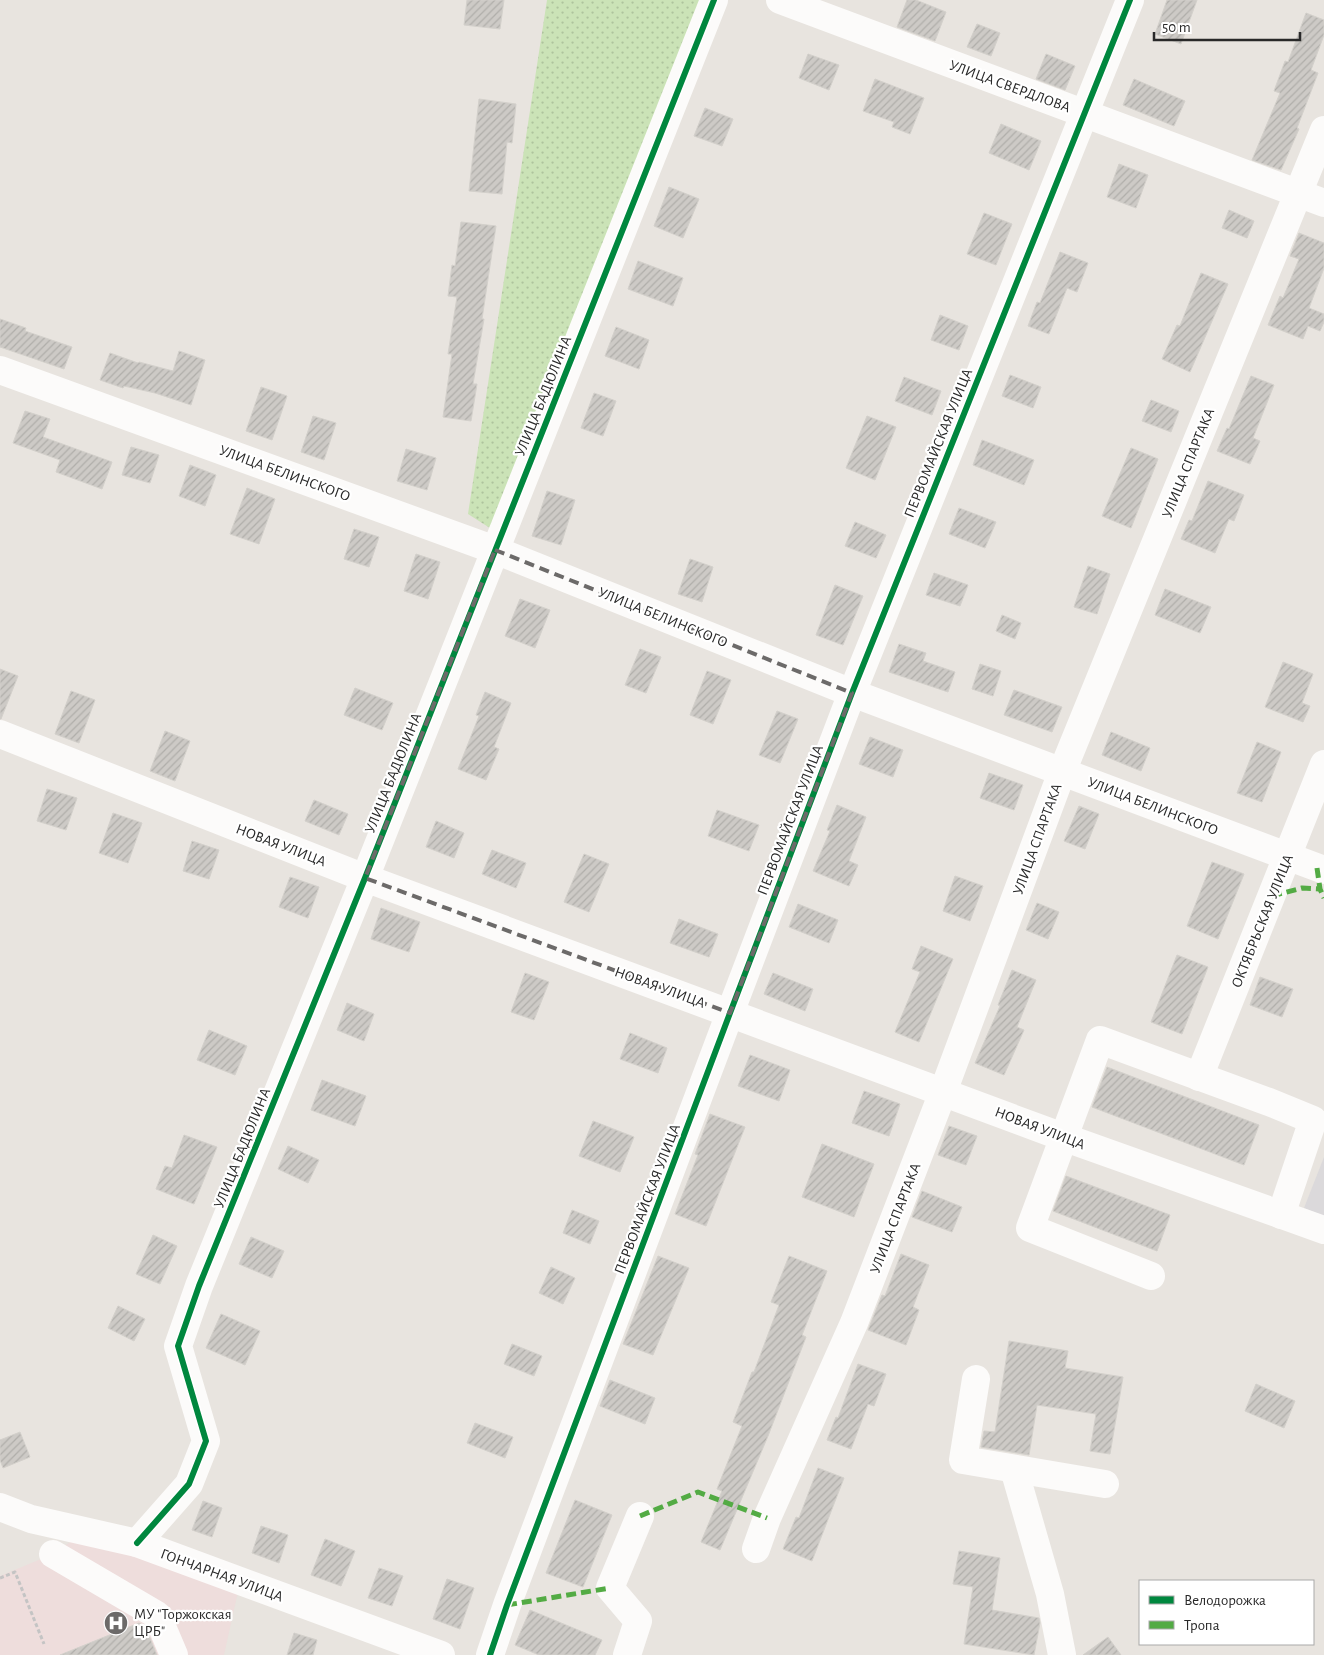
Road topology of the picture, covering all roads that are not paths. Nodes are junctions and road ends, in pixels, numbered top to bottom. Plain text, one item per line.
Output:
1 (714, 0) edge
2 (780, 0) edge
3 (1130, 0) edge
4 (1084, 114) junction
5 (1324, 130) edge
6 (1298, 194) junction
7 (1324, 204) edge
8 (0, 370) edge
9 (495, 550) junction
10 (852, 693) junction
11 (0, 734) edge
12 (1324, 764) edge
13 (1062, 772) junction
14 (1287, 856) junction
15 (1324, 870) edge
16 (365, 878) junction
17 (730, 1013) junction
18 (1199, 1077) junction
19 (943, 1092) junction
20 (1063, 1137) junction
21 (1280, 1216) junction
22 (1324, 1230) edge
23 (1151, 1276) dead end
24 (976, 1379) dead end
25 (1014, 1469) junction
26 (1105, 1484) dead end
27 (0, 1507) edge
28 (640, 1516) dead end
29 (137, 1543) junction
30 (756, 1549) dead end
31 (53, 1554) dead end
32 (174, 1655) edge
33 (441, 1655) edge
34 (490, 1655) edge
35 (627, 1655) edge
36 (1062, 1655) edge

1 - 9 street, УЛИЦА БАДЮЛИНА
2 - 4 street, УЛИЦА СВЕРДЛОВА
3 - 4 street, ПЕРВОМАЙСКАЯ УЛИЦА
4 - 6 street, УЛИЦА СВЕРДЛОВА
4 - 10 street, ПЕРВОМАЙСКАЯ УЛИЦА
5 - 6 street, УЛИЦА СПАРТАКА
6 - 7 street, УЛИЦА СВЕРДЛОВА
6 - 13 street, УЛИЦА СПАРТАКА
8 - 9 street, УЛИЦА БЕЛИНСКОГО
9 - 10 street, УЛИЦА БЕЛИНСКОГО
9 - 16 street, УЛИЦА БАДЮЛИНА
10 - 13 street, УЛИЦА БЕЛИНСКОГО
10 - 17 street, ПЕРВОМАЙСКАЯ УЛИЦА
11 - 16 street, НОВАЯ УЛИЦА
12 - 14 street, ОКТЯБРЬСКАЯ УЛИЦА
13 - 14 street, УЛИЦА БЕЛИНСКОГО
13 - 19 street, УЛИЦА СПАРТАКА
14 - 15 street, УЛИЦА БЕЛИНСКОГО
14 - 18 street, ОКТЯБРЬСКАЯ УЛИЦА
16 - 17 street, НОВАЯ УЛИЦА
16 - 29 street, УЛИЦА БАДЮЛИНА
17 - 19 street, НОВАЯ УЛИЦА
17 - 34 street, ПЕРВОМАЙСКАЯ УЛИЦА
18 - 20 street
18 - 21 street
19 - 20 street, НОВАЯ УЛИЦА
19 - 30 street, УЛИЦА СПАРТАКА
20 - 21 street, НОВАЯ УЛИЦА
20 - 23 street
21 - 22 street, НОВАЯ УЛИЦА
24 - 25 street
25 - 26 street
25 - 36 street
27 - 29 street, ГОНЧАРНАЯ УЛИЦА
28 - 35 street
29 - 33 street, ГОНЧАРНАЯ УЛИЦА
31 - 32 street

